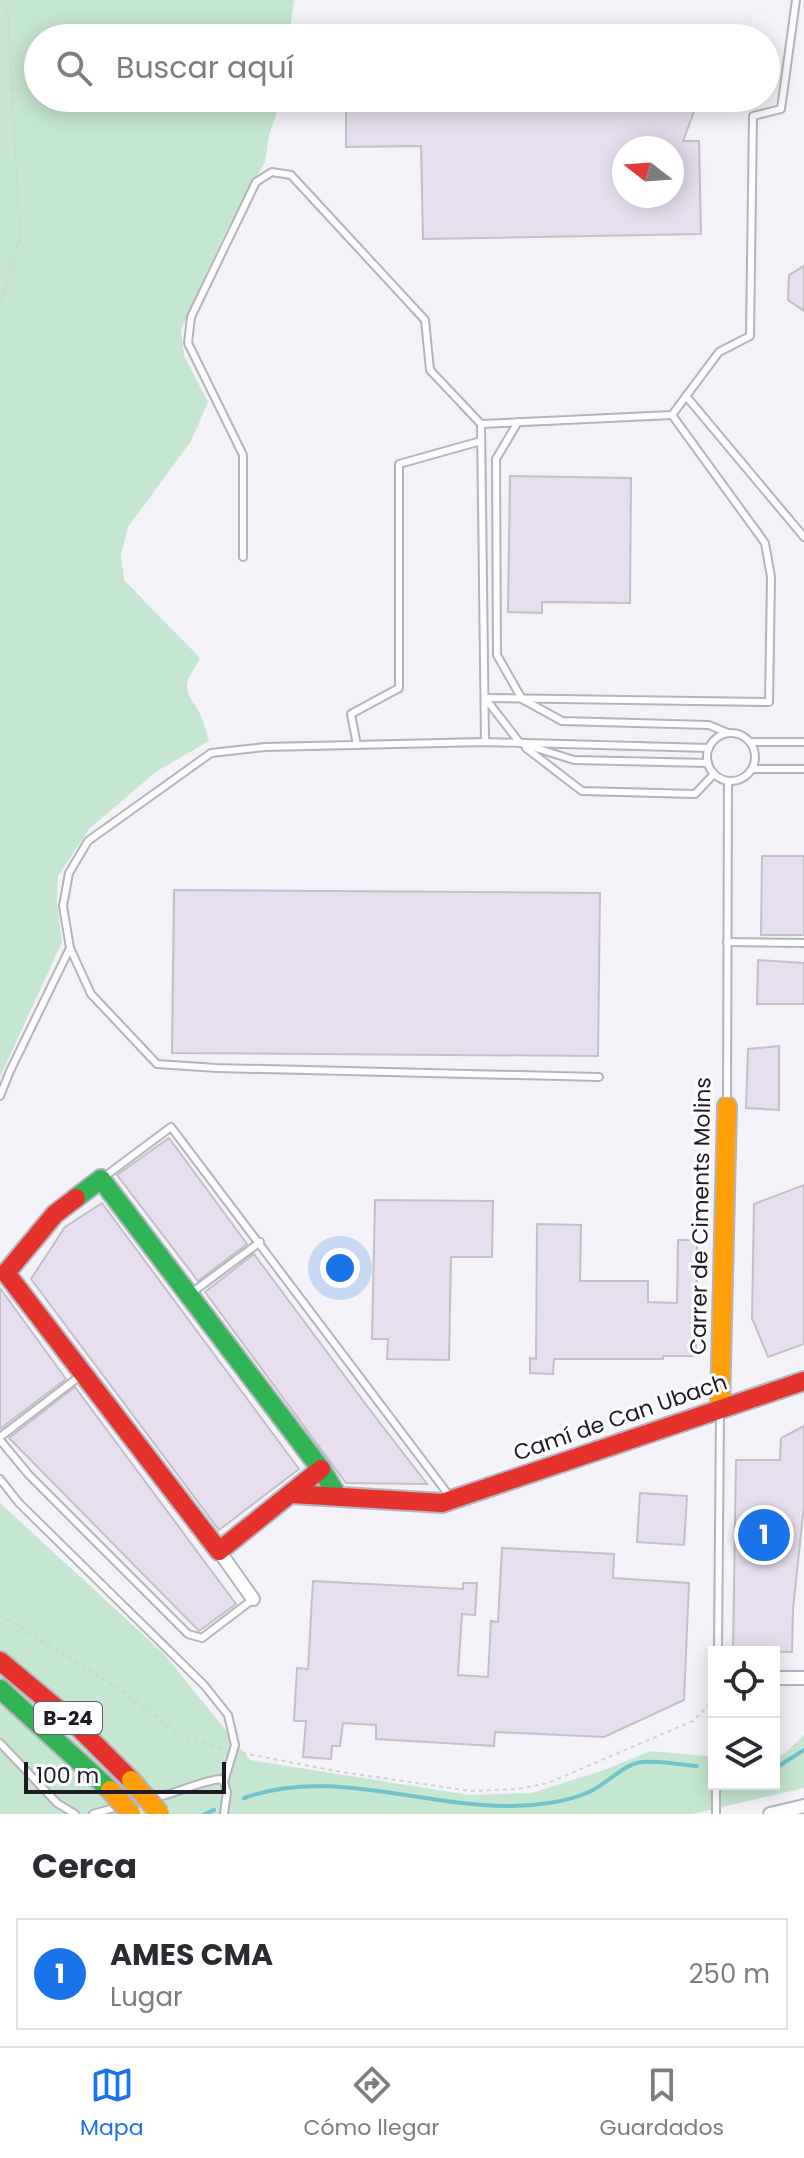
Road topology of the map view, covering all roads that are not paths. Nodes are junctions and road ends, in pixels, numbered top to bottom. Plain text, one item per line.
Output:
1 (796, 0) edge
2 (780, 109) edge
3 (769, 112) edge
4 (686, 396) junction
5 (672, 415) junction
6 (518, 422) junction
7 (481, 424) junction
8 (481, 441) junction
9 (804, 537) edge
10 (243, 557) dead end
11 (485, 698) junction
12 (522, 699) junction
13 (728, 733) junction
14 (485, 742) junction
15 (751, 742) junction
16 (804, 742) edge
17 (520, 743) junction
18 (357, 745) junction
19 (709, 748) junction
20 (708, 763) junction
21 (753, 769) junction
22 (804, 769) edge
23 (714, 774) junction
24 (728, 781) junction
25 (727, 942) junction
26 (804, 943) edge
27 (70, 948) junction
28 (599, 1077) dead end
29 (0, 1096) edge
30 (727, 1106) joint
31 (101, 1179) junction
32 (260, 1242) junction
33 (3, 1278) edge
34 (190, 1294) junction
35 (84, 1373) junction
36 (804, 1381) edge
37 (720, 1408) junction
38 (0, 1438) edge
39 (321, 1469) junction
40 (0, 1479) edge
41 (292, 1494) junction
42 (337, 1495) junction
43 (452, 1499) junction
44 (219, 1551) junction
45 (253, 1599) joint
46 (718, 1646) edge
47 (0, 1661) edge
48 (780, 1678) edge
49 (804, 1678) edge
50 (0, 1689) edge
51 (0, 1743) edge
52 (224, 1782) junction
53 (716, 1790) edge
54 (804, 1806) edge
55 (134, 1807) edge
56 (75, 1814) edge
57 (93, 1814) edge
58 (160, 1814) edge
59 (224, 1814) edge
60 (716, 1814) edge
61 (770, 1814) edge

1 - 2 lane
3 - 4 lane
4 - 5 lane
4 - 9 lane
5 - 6 lane
5 - 12 lane
6 - 7 lane
6 - 12 lane
7 - 8 lane
7 - 10 lane
8 - 11 lane
8 - 18 lane
11 - 12 lane
11 - 14 lane
11 - 17 lane
12 - 13 lane
13 - 15 lane
13 - 19 lane
14 - 17 lane
14 - 18 lane
15 - 16 lane
15 - 21 lane
17 - 19 lane
17 - 20 lane
17 - 23 lane
18 - 27 lane
19 - 20 lane
20 - 23 lane
21 - 22 lane
21 - 24 lane
23 - 24 lane
24 - 25 lane, Carrer de Ciments Molins
25 - 26 lane
25 - 30 lane, Carrer de Ciments Molins
27 - 28 lane
27 - 29 lane
30 - 37 main road, Carrer de Ciments Molins
31 - 32 lane
31 - 33 main road
31 - 34 main road
32 - 34 lane
32 - 43 lane
33 - 35 main road
34 - 39 main road
35 - 38 lane
35 - 44 main road
36 - 37 main road, Camí de Can Ubach
37 - 43 main road, Camí de Can Ubach
37 - 46 lane, Carrer de Ciments Molins
38 - 45 lane
39 - 41 main road
39 - 42 main road
40 - 52 lane
41 - 42 main road, Camí de Can Ubach
41 - 44 main road
42 - 43 main road, Camí de Can Ubach
44 - 45 street
47 - 58 main road, B-24, bridge
48 - 49 street
50 - 55 main road, B-24, bridge
51 - 56 lane
52 - 55 lane
52 - 59 lane
53 - 60 lane
54 - 61 street
55 - 57 lane

